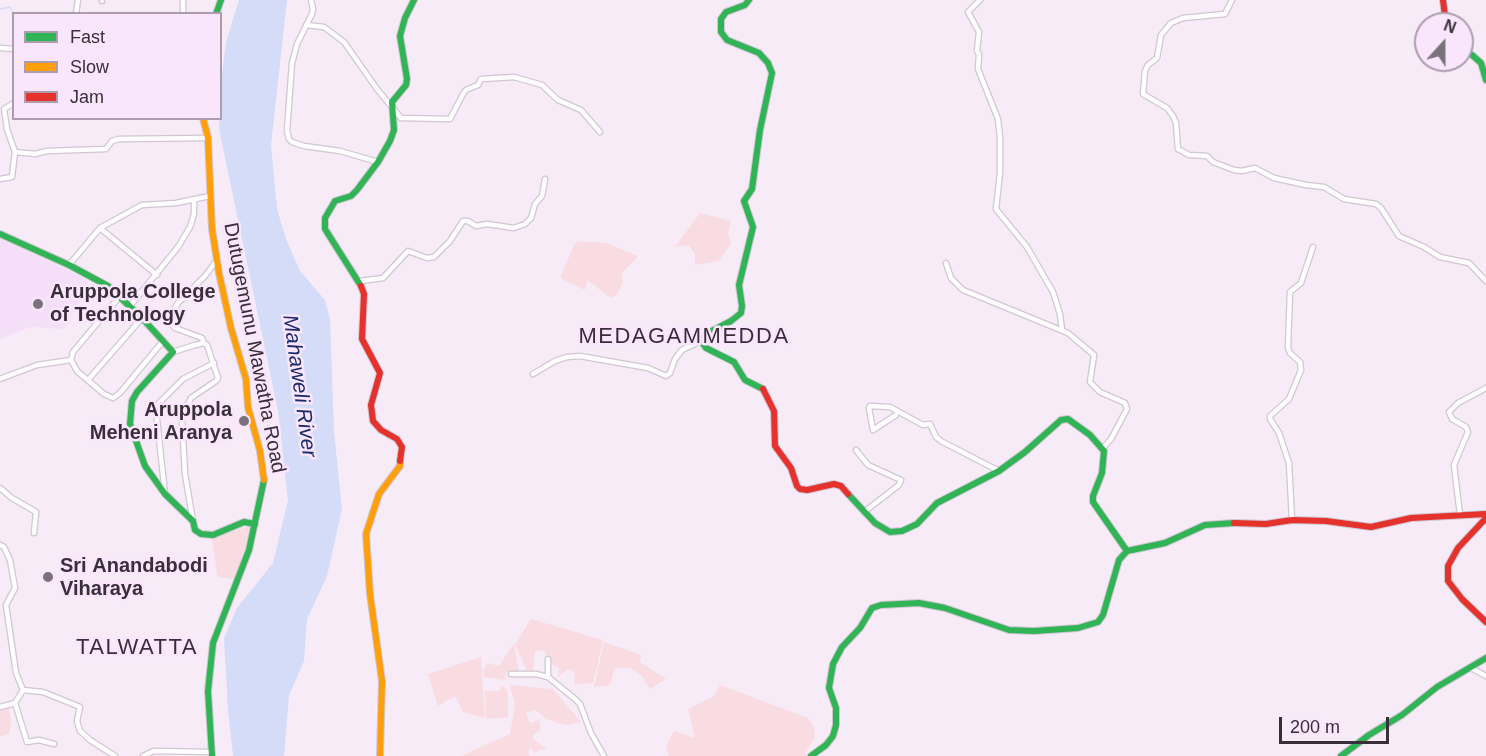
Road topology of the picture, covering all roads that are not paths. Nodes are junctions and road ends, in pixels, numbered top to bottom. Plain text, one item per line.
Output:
1 (310, 0) edge
2 (414, 0) edge
3 (749, 0) edge
4 (980, 0) edge
5 (1233, 0) edge
6 (306, 25) junction
7 (1474, 57) edge
8 (1486, 80) edge
9 (12, 105) edge
10 (391, 105) junction
11 (204, 120) edge
12 (600, 132) dead end
13 (208, 138) junction
14 (15, 152) junction
15 (378, 162) junction
16 (0, 179) edge
17 (545, 179) dead end
18 (210, 196) junction
19 (194, 201) junction
20 (100, 228) junction
21 (0, 234) edge
22 (1313, 247) dead end
23 (217, 260) junction
24 (946, 263) dead end
25 (69, 265) junction
26 (157, 275) junction
27 (360, 281) junction
28 (1486, 281) edge
29 (120, 296) junction
30 (130, 306) junction
31 (142, 318) junction
32 (1062, 330) junction
33 (163, 341) junction
34 (701, 341) junction
35 (204, 344) junction
36 (173, 352) junction
37 (70, 360) junction
38 (214, 363) junction
39 (533, 374) dead end
40 (0, 379) edge
41 (88, 380) junction
42 (1486, 388) edge
43 (896, 415) dead end
44 (1102, 448) junction
45 (856, 450) dead end
46 (999, 471) junction
47 (0, 488) edge
48 (165, 494) junction
49 (864, 512) junction
50 (1460, 515) junction
51 (1486, 516) edge
52 (1292, 520) junction
53 (193, 521) junction
54 (255, 524) junction
55 (34, 533) dead end
56 (0, 545) edge
57 (1127, 551) junction
58 (1486, 622) edge
59 (1486, 658) edge
60 (548, 659) dead end
61 (1471, 668) junction
62 (511, 674) dead end
63 (1486, 676) edge
64 (548, 677) junction
65 (23, 690) junction
66 (15, 703) junction
67 (0, 707) edge
68 (54, 744) dead end
69 (211, 754) edge
70 (115, 756) edge
71 (143, 756) edge
72 (380, 756) edge
73 (604, 756) edge
74 (811, 756) edge
75 (1341, 756) edge

1 - 6 street
2 - 10 street
3 - 34 street
4 - 32 street
5 - 28 street
6 - 10 street
6 - 15 street
7 - 8 street
9 - 14 street
10 - 12 street
10 - 15 street
11 - 13 street, Dutugemunu Mawatha Road
13 - 14 street
13 - 18 street, Dutugemunu Mawatha Road
14 - 16 street
15 - 27 street
17 - 27 street
18 - 19 street
18 - 23 street, Dutugemunu Mawatha Road
19 - 20 street
19 - 26 street
20 - 25 street
20 - 26 street
21 - 25 street
22 - 52 street
23 - 35 street
23 - 54 street, Dutugemunu Mawatha Road
24 - 32 street
25 - 29 street
26 - 30 street
27 - 72 street
29 - 30 street
29 - 37 street
30 - 31 street
31 - 33 street
31 - 41 street
32 - 44 street
33 - 36 street
33 - 41 street
34 - 39 street
34 - 49 street
35 - 36 street
35 - 38 street
36 - 48 street
37 - 40 street
37 - 41 street
38 - 48 street
38 - 53 street
42 - 50 street
43 - 46 street
44 - 46 street
44 - 57 street
45 - 49 street
46 - 49 street
47 - 55 street
48 - 53 street
50 - 51 street
50 - 52 street
51 - 58 street
52 - 57 street
53 - 54 street
54 - 69 street, Dutugemunu Mawatha Road
56 - 65 street
57 - 74 street
59 - 61 street
60 - 64 street
61 - 63 street
61 - 75 street
62 - 64 street
64 - 73 street
65 - 66 street
65 - 70 street
66 - 67 street
66 - 68 street
69 - 71 street

